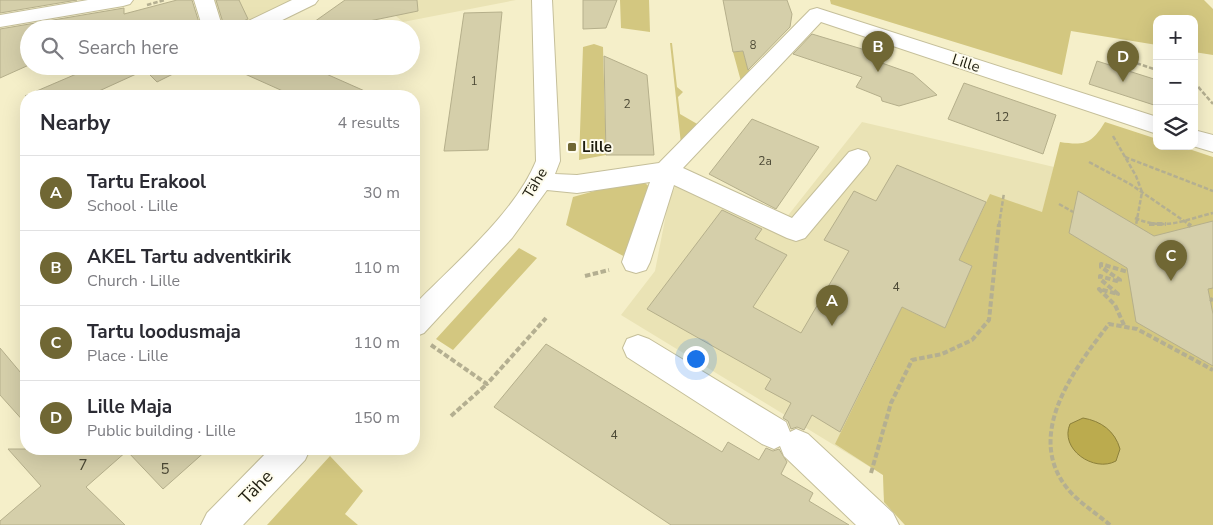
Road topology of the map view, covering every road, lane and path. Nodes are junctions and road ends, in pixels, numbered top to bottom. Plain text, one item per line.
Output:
1 (123, 0) edge
2 (204, 0) edge
3 (308, 0) edge
4 (542, 0) edge
5 (814, 7) edge
6 (210, 20) edge
7 (266, 20) edge
8 (0, 21) edge
9 (1112, 55) dead end
10 (1153, 69) edge
11 (1198, 83) edge
12 (1213, 104) edge
13 (1153, 125) edge
14 (1109, 129) dead end
15 (1198, 139) edge
16 (1213, 144) edge
17 (1125, 157) junction
18 (858, 158) dead end
19 (1089, 162) dead end
20 (666, 171) junction
21 (541, 179) junction
22 (1140, 190) junction
23 (1213, 191) edge
24 (1004, 193) dead end
25 (1059, 204) dead end
26 (1074, 212) dead end
27 (1213, 213) edge
28 (1135, 218) junction
29 (1182, 220) junction
30 (1136, 225) dead end
31 (1191, 226) dead end
32 (636, 262) dead end
33 (1128, 272) dead end
34 (546, 318) dead end
35 (1124, 325) junction
36 (420, 333) edge
37 (638, 348) dead end
38 (1213, 370) edge
39 (487, 384) junction
40 (451, 416) dead end
41 (287, 455) edge
42 (870, 514) edge
43 (218, 525) edge
44 (1110, 525) edge

1 - 8 street
2 - 6 street
3 - 7 street
4 - 21 street, Tähe
5 - 13 street, Lille
5 - 20 street, Lille
9 - 10 path
11 - 12 path
14 - 17 path
15 - 16 street
17 - 22 path
17 - 23 path
18 - 20 street
19 - 22 path
20 - 21 street
20 - 32 street
21 - 36 street, Tähe
22 - 28 path
22 - 29 path
24 - 42 path
25 - 26 path
27 - 29 path
28 - 29 path
28 - 30 path
29 - 31 path
33 - 35 path
34 - 39 path
35 - 38 path
35 - 44 path
36 - 39 path
37 - 42 street
39 - 40 path
41 - 43 street, Tähe

